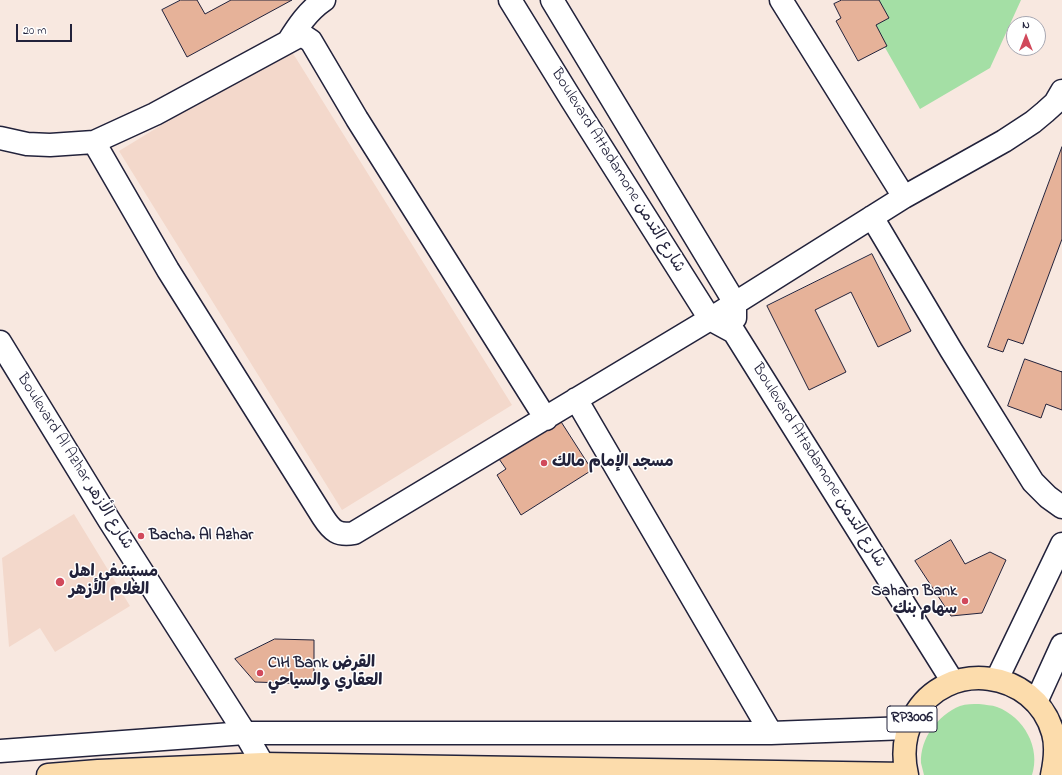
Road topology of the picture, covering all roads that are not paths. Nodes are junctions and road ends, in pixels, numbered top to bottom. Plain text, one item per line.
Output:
1 (324, 0) edge
2 (510, 0) edge
3 (552, 0) edge
4 (781, 0) edge
5 (288, 42) junction
6 (1062, 91) edge
7 (0, 138) edge
8 (94, 142) junction
9 (904, 197) junction
10 (872, 217) junction
11 (735, 303) junction
12 (710, 319) junction
13 (734, 332) junction
14 (0, 342) edge
15 (576, 399) junction
16 (546, 419) junction
17 (1062, 507) edge
18 (1062, 544) edge
19 (1062, 645) edge
20 (997, 679) junction
21 (953, 682) junction
22 (1036, 702) junction
23 (1056, 722) edge
24 (908, 728) junction
25 (245, 733) junction
26 (771, 733) junction
27 (1059, 744) edge
28 (0, 751) edge
29 (266, 769) edge
30 (906, 774) edge
31 (48, 775) edge
32 (1052, 775) edge

1 - 5 street
2 - 12 street, Boulevard Attadamone شارع التدمن
3 - 11 street, Boulevard Attadamone شارع التدمن
4 - 9 street
5 - 8 street
5 - 16 street
6 - 9 street
7 - 8 street
8 - 16 street
9 - 10 street
10 - 11 street
10 - 17 street
11 - 12 street
11 - 13 street
12 - 13 street, Boulevard Attadamone شارع التدمن
12 - 15 street
13 - 21 street, Boulevard Attadamone شارع التدمن
14 - 25 street, Boulevard Al Azhar شارع الأزهر
15 - 16 street
15 - 26 street
18 - 20 street
19 - 22 street
20 - 21 main road, RP3006
20 - 22 main road, RP3006
21 - 24 main road, RP3006
22 - 23 main road, RP3006
23 - 27 main road, RP3006
24 - 26 street
24 - 30 main road, RP3006
25 - 26 street
25 - 28 street
25 - 29 street, Boulevard Al Azhar شارع الأزهر
27 - 32 main road, RP3006
29 - 30 main road, RP3006
29 - 31 main road, RP3006

